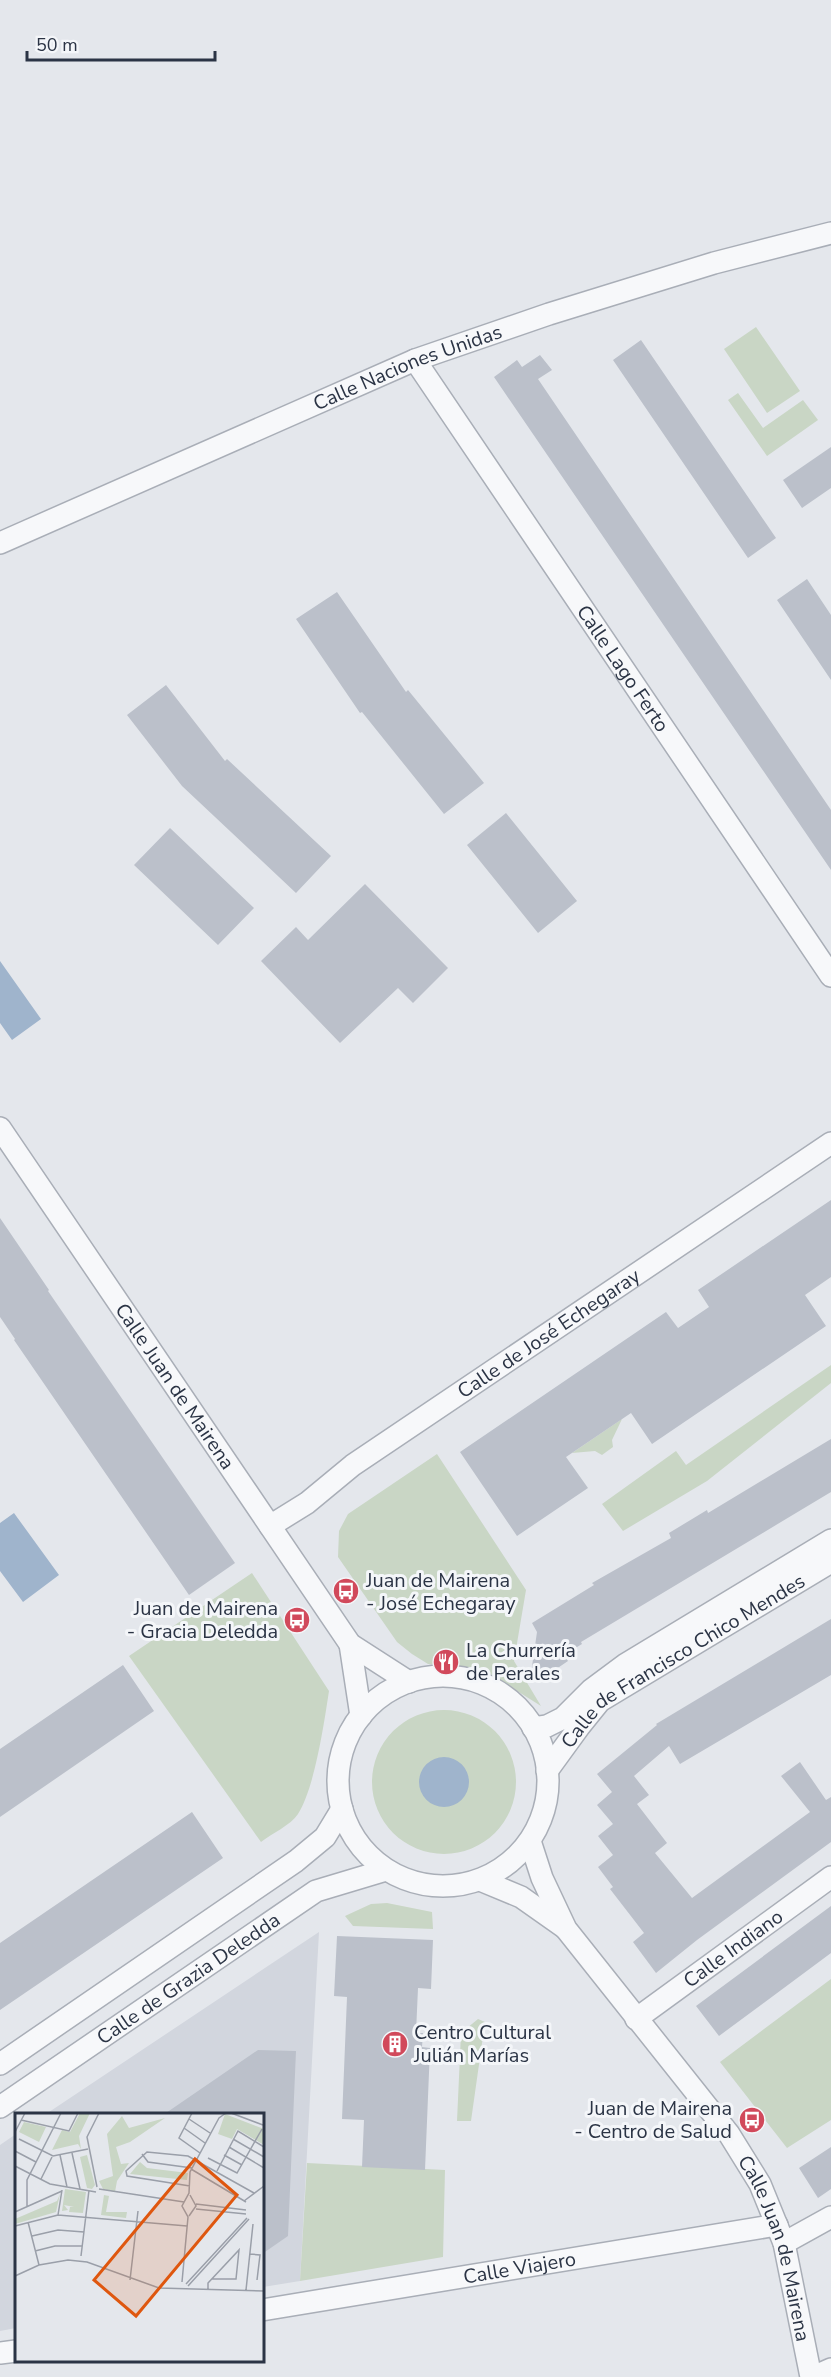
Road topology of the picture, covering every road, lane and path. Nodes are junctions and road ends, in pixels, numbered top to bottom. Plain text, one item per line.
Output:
1 (831, 234) edge
2 (415, 360) junction
3 (0, 543) edge
4 (831, 976) edge
5 (0, 1128) edge
6 (831, 1143) edge
7 (270, 1527) junction
8 (831, 1540) edge
9 (831, 1563) edge
10 (350, 1644) junction
11 (409, 1682) junction
12 (361, 1716) junction
13 (533, 1728) junction
14 (547, 1771) junction
15 (342, 1809) junction
16 (530, 1841) junction
17 (386, 1870) junction
18 (831, 1877) edge
19 (480, 1880) junction
20 (566, 1929) junction
21 (636, 2019) junction
22 (0, 2064) edge
23 (0, 2107) edge
24 (831, 2217) edge
25 (781, 2234) junction
26 (264, 2310) edge
27 (15, 2350) edge
28 (0, 2353) edge
29 (831, 2369) edge
30 (812, 2377) edge

1 - 2 street, Calle Naciones Unidas
2 - 3 street, Calle Naciones Unidas
2 - 4 street, Calle Lago Ferto
5 - 7 street, Calle Juan de Mairena
6 - 7 street, Calle de José Echegaray
7 - 10 street, Calle Juan de Mairena
8 - 13 street, Calle de Francisco Chico Mendes
9 - 14 street, Calle de Francisco Chico Mendes
10 - 11 street, Calle Juan de Mairena
10 - 12 street, Calle Juan de Mairena
11 - 12 street
11 - 13 street
12 - 15 street
13 - 14 street
14 - 16 street
15 - 17 street
15 - 22 street, Calle de Grazia Deledda
16 - 19 street
16 - 20 street, Calle Juan de Mairena
17 - 19 street
17 - 23 street, Calle de Grazia Deledda
18 - 21 street, Calle Indiano
19 - 20 street, Calle Juan de Mairena
20 - 21 street, Calle Juan de Mairena
21 - 25 street, Calle Juan de Mairena
24 - 25 street, Calle Viajero
25 - 26 street, Calle Viajero
25 - 30 street, Calle Juan de Mairena
27 - 28 street
29 - 30 street

